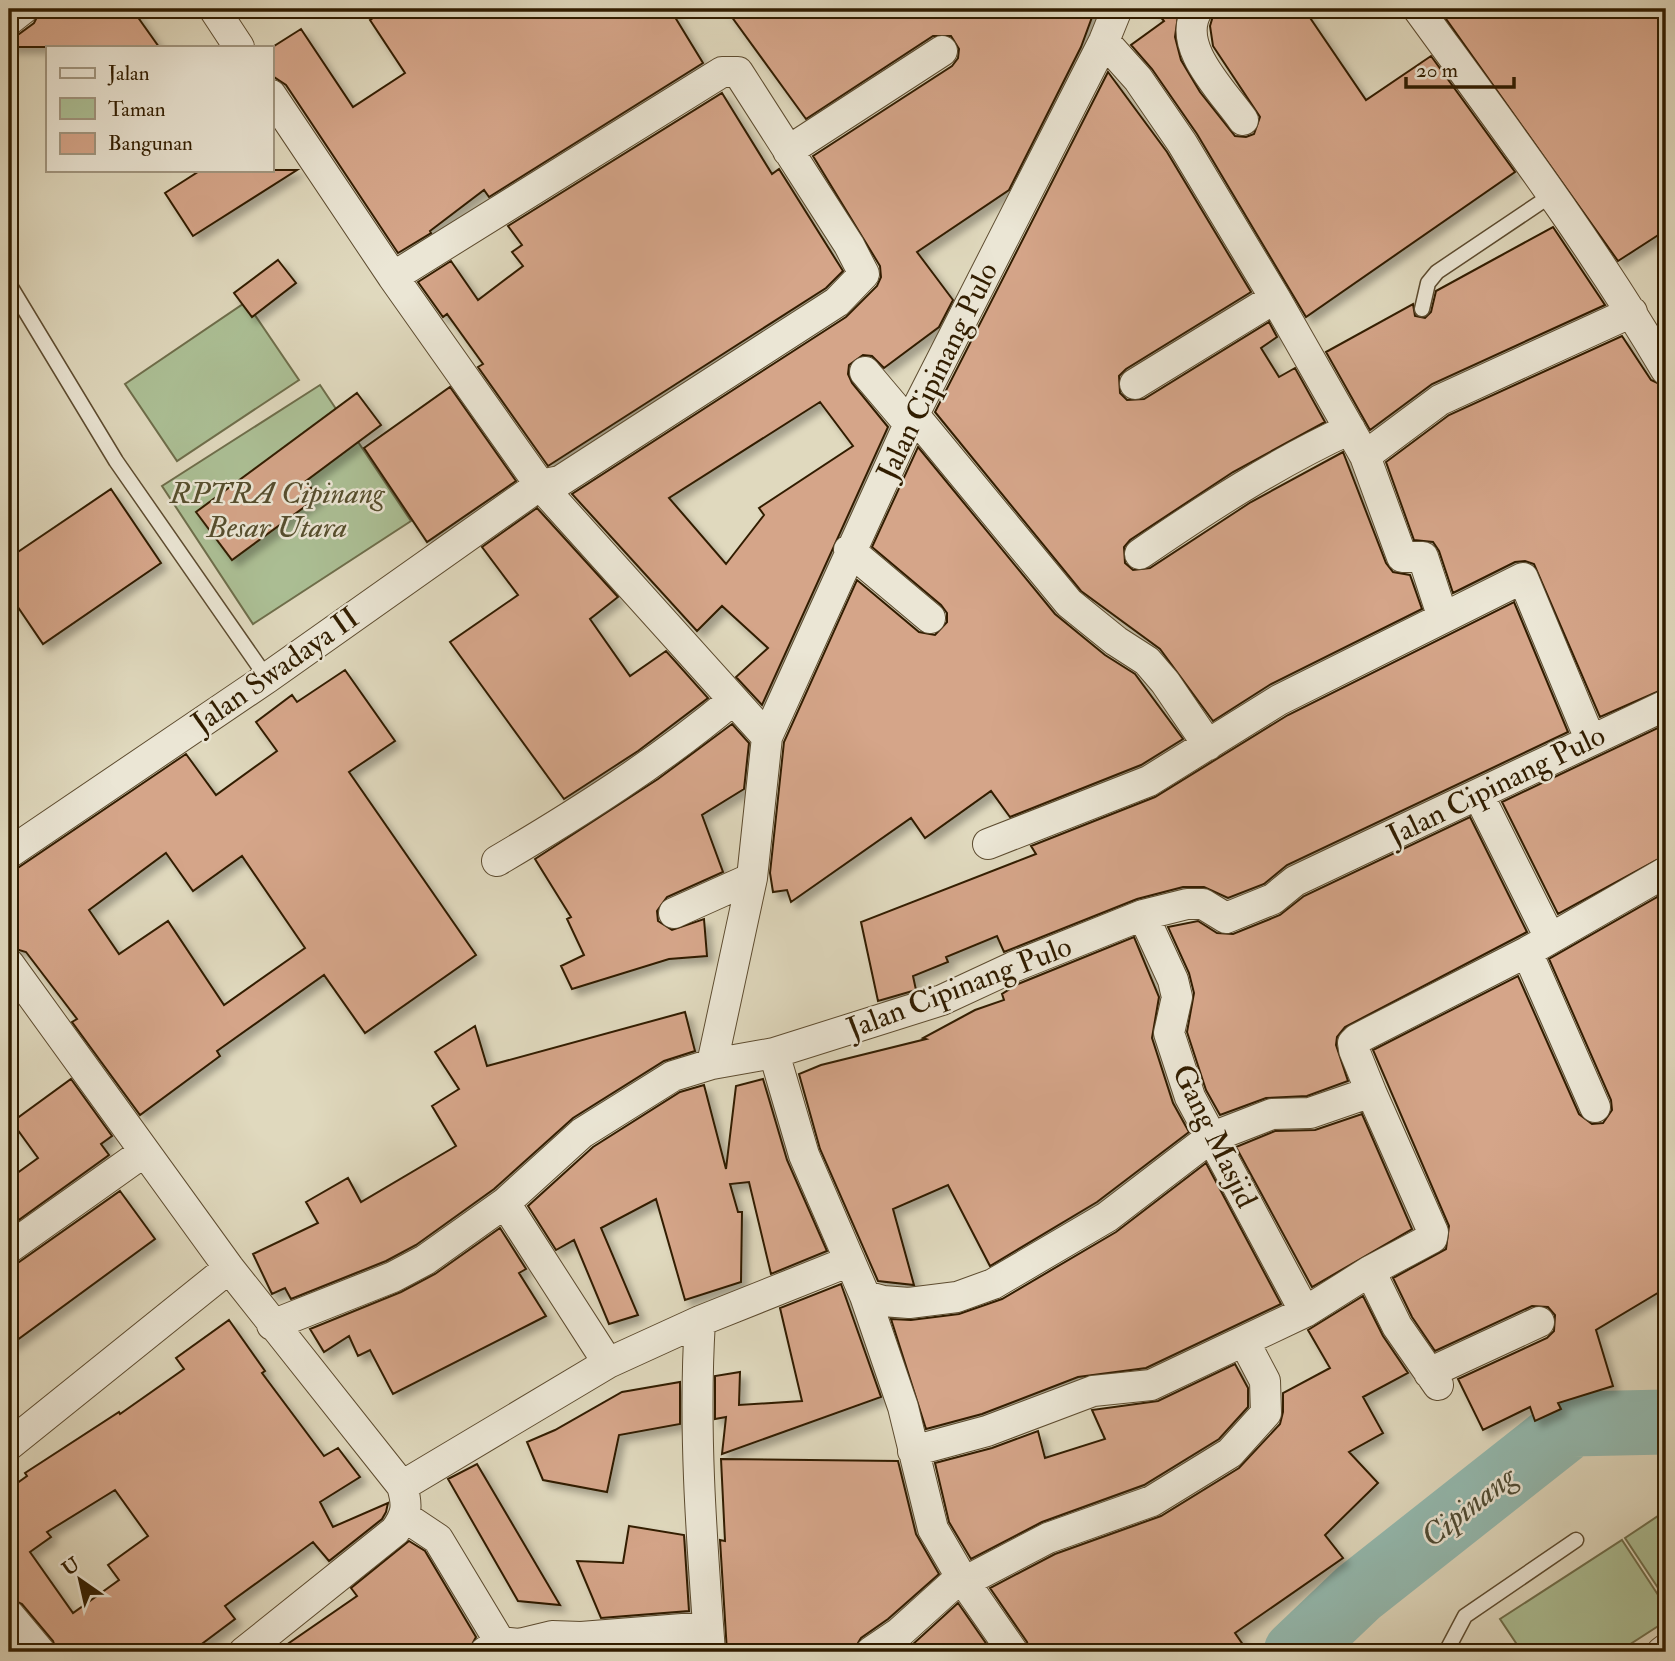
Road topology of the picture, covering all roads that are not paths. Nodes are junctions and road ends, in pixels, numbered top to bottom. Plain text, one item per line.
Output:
1 (23, 9) edge
2 (214, 9) edge
3 (1117, 9) edge
4 (1198, 9) edge
5 (1418, 9) edge
6 (9, 20) edge
7 (1104, 41) junction
8 (238, 46) edge
9 (942, 51) dead end
10 (273, 98) edge
11 (1244, 120) dead end
12 (788, 151) junction
13 (1553, 194) junction
14 (393, 277) junction
15 (9, 284) edge
16 (1275, 298) junction
17 (1422, 309) dead end
18 (1632, 312) junction
19 (1666, 370) edge
20 (865, 372) dead end
21 (1135, 384) dead end
22 (912, 419) junction
23 (1350, 429) junction
24 (1365, 456) junction
25 (540, 485) junction
26 (849, 550) junction
27 (1140, 554) dead end
28 (930, 618) dead end
29 (1443, 618) junction
30 (267, 678) junction
31 (733, 700) junction
32 (1666, 705) edge
33 (767, 737) junction
34 (1590, 739) junction
35 (1208, 745) junction
36 (1479, 796) junction
37 (988, 844) dead end
38 (9, 853) edge
39 (497, 861) dead end
40 (1666, 872) edge
41 (752, 878) junction
42 (674, 913) dead end
43 (1143, 915) junction
44 (1539, 945) junction
45 (9, 964) edge
46 (774, 1053) junction
47 (712, 1064) junction
48 (1371, 1092) junction
49 (1595, 1107) dead end
50 (1210, 1138) junction
51 (144, 1152) junction
52 (505, 1203) junction
53 (9, 1248) edge
54 (850, 1261) junction
55 (229, 1268) junction
56 (1370, 1271) junction
57 (864, 1296) junction
58 (1305, 1312) junction
59 (701, 1321) junction
60 (1539, 1322) dead end
61 (272, 1325) junction
62 (1245, 1343) junction
63 (608, 1363) junction
64 (9, 1445) edge
65 (913, 1451) junction
66 (402, 1486) junction
67 (405, 1517) junction
68 (1576, 1541) dead end
69 (962, 1580) junction
70 (9, 1615) edge
71 (709, 1639) edge
72 (493, 1647) edge
73 (40, 1652) edge
74 (244, 1652) edge
75 (872, 1652) edge
76 (1013, 1652) edge
77 (1446, 1652) edge

1 - 6 street
2 - 8 street
3 - 7 street, Jalan Cipinang Pulo
4 - 11 street
5 - 13 street
7 - 16 street
7 - 22 street, Jalan Cipinang Pulo
9 - 12 street
10 - 14 street
12 - 14 street
12 - 25 street, Jalan Swadaya II
13 - 17 lane
13 - 18 street
14 - 25 street
15 - 30 lane
16 - 21 street
16 - 23 street
18 - 19 street
18 - 24 street
20 - 22 street
22 - 26 street, Jalan Cipinang Pulo
22 - 35 street
23 - 24 street
23 - 27 street
24 - 29 street
25 - 30 street, Jalan Swadaya II
25 - 31 street
26 - 28 street
26 - 33 street, Jalan Cipinang Pulo
29 - 34 street
29 - 35 street
30 - 38 street, Jalan Swadaya II
31 - 33 street
31 - 39 street
32 - 34 street, Jalan Cipinang Pulo
33 - 41 street, Jalan Cipinang Pulo
34 - 36 street, Jalan Cipinang Pulo
35 - 37 street
36 - 43 street, Jalan Cipinang Pulo
36 - 44 street
40 - 44 street
41 - 42 street
41 - 47 street, Jalan Cipinang Pulo
43 - 46 street, Jalan Cipinang Pulo
43 - 50 street, Gang Masjid
44 - 48 street
44 - 49 street
45 - 51 street
46 - 47 street, Jalan Cipinang Pulo
46 - 54 street
47 - 52 street, Jalan Cipinang Pulo
48 - 50 street
48 - 56 street
50 - 57 street
50 - 58 street, Gang Masjid
51 - 53 street
51 - 55 street
52 - 61 street, Jalan Cipinang Pulo
52 - 63 street
54 - 57 street
54 - 59 street
55 - 61 street
55 - 64 street
56 - 58 street
56 - 60 street
57 - 65 street
58 - 62 street
59 - 63 street
59 - 71 street
61 - 66 street
62 - 65 street
62 - 69 street
63 - 66 street
65 - 69 street
66 - 67 street
67 - 72 street
67 - 74 street
68 - 77 lane
69 - 75 street
69 - 76 street
70 - 73 street
71 - 72 street

